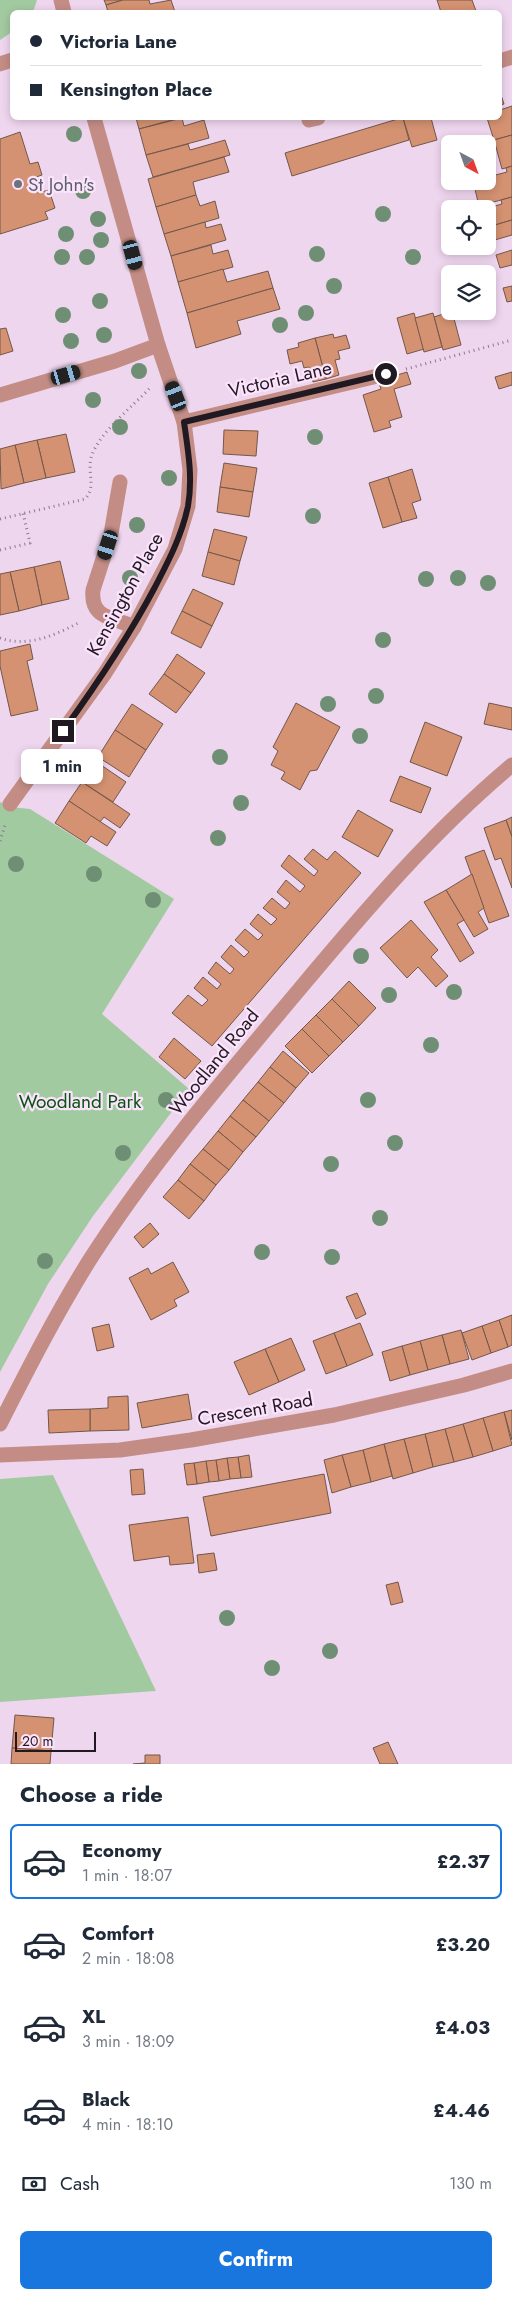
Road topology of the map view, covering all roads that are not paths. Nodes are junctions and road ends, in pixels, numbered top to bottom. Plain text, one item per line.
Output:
1 (95, 120) edge
2 (158, 345) junction
3 (386, 374) road end
4 (0, 395) edge
5 (184, 422) junction
6 (120, 482) dead end
7 (134, 627) junction
8 (512, 765) edge
9 (10, 804) dead end
10 (512, 1371) edge
11 (0, 1424) edge
12 (0, 1455) edge

1 - 2 street, Kensington Place
2 - 4 street
2 - 5 street, Kensington Place
3 - 5 street, Victoria Lane
5 - 7 street, Kensington Place
6 - 7 street
7 - 9 street, Kensington Place
8 - 11 street, Woodland Road
10 - 12 street, Crescent Road

